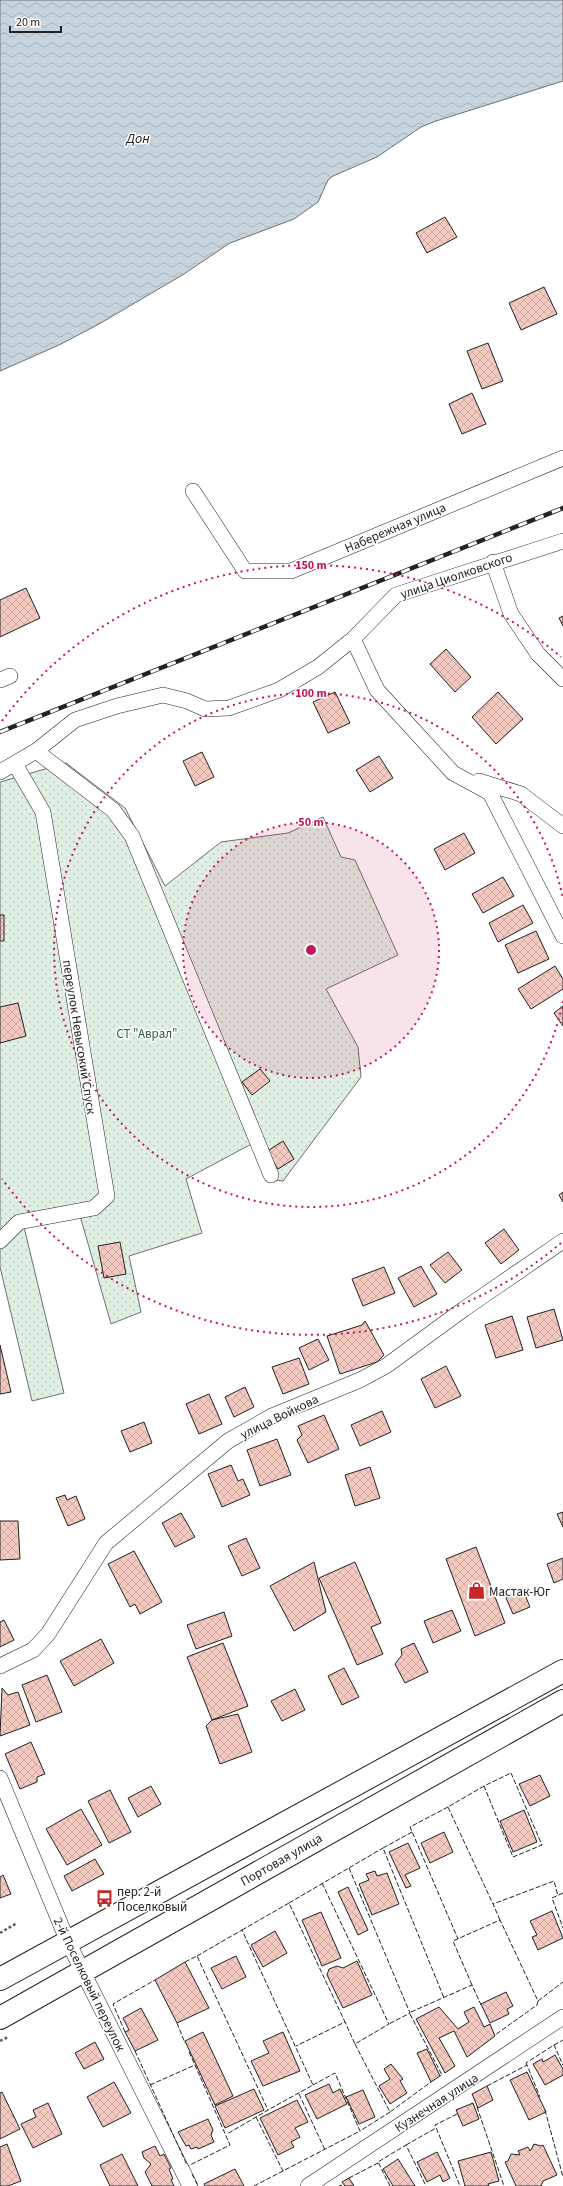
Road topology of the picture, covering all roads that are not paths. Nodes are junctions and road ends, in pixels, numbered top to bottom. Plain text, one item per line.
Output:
1 (563, 458) edge
2 (193, 491) dead end
3 (563, 541) edge
4 (493, 562) junction
5 (353, 639) junction
6 (563, 679) edge
7 (36, 751) junction
8 (15, 764) junction
9 (0, 772) edge
10 (454, 773) junction
11 (563, 826) edge
12 (563, 936) edge
13 (271, 1175) dead end
14 (0, 1241) edge
15 (563, 1241) edge
16 (0, 1666) edge
17 (563, 1670) edge
18 (563, 1701) edge
19 (0, 1778) edge
20 (68, 1942) junction
21 (83, 1972) junction
22 (0, 1980) edge
23 (563, 2017) edge
24 (0, 2018) edge
25 (190, 2186) edge
26 (308, 2186) edge

1 - 2 street, Набережная улица
3 - 4 street, улица Циолковского
4 - 5 street, улица Циолковского
4 - 6 street
5 - 7 street, улица Циолковского
5 - 10 street
7 - 8 street, улица Циолковского
7 - 13 street
8 - 9 street, улица Циолковского
8 - 14 street, переулок Невысокий Спуск
10 - 11 street
10 - 12 street
15 - 16 street, улица Войкова
17 - 20 main road
18 - 21 main road, Портовая улица
19 - 20 street, 2-й Поселковый переулок
20 - 21 street, 2-й Поселковый переулок
20 - 22 main road
21 - 24 main road, Портовая улица
21 - 25 street, 2-й Поселковый переулок
23 - 26 street, Кузнечная улица

